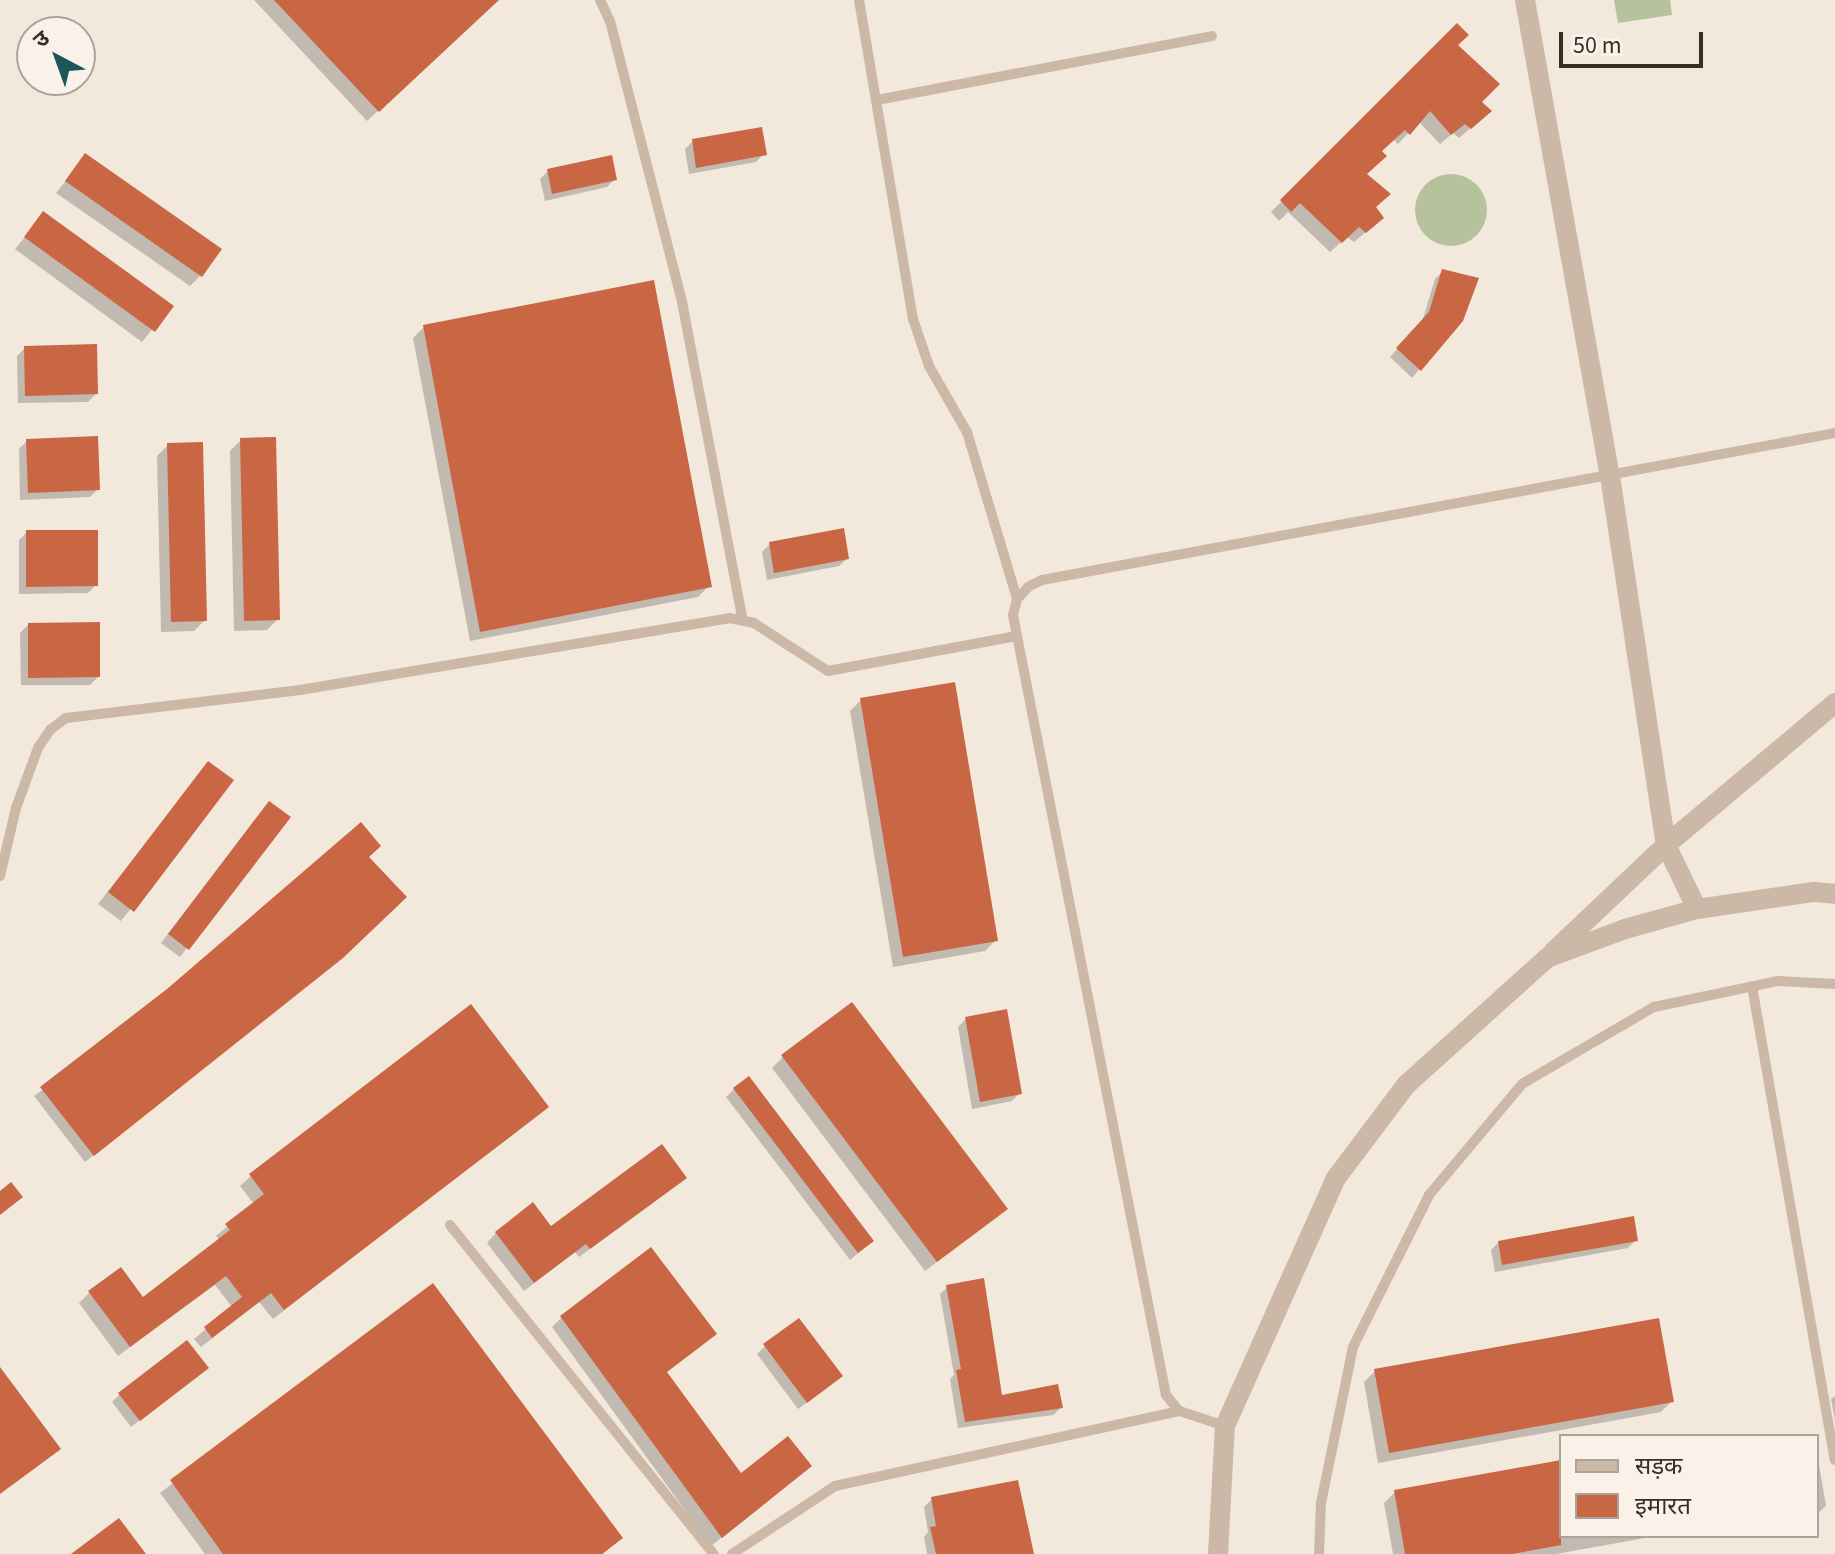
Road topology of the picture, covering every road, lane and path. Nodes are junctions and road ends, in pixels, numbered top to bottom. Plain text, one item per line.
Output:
1 (600, 0) edge
2 (859, 0) edge
3 (1525, 0) edge
4 (1212, 36) dead end
5 (877, 100) junction
6 (1835, 433) edge
7 (1610, 476) junction
8 (1017, 599) junction
9 (742, 618) junction
10 (1017, 636) junction
11 (1835, 703) edge
12 (1666, 845) junction
13 (0, 876) edge
14 (1835, 894) edge
15 (1697, 909) junction
16 (1547, 958) junction
17 (1835, 984) edge
18 (1752, 986) junction
19 (450, 1225) dead end
20 (1179, 1411) junction
21 (1225, 1426) junction
22 (1835, 1460) edge
23 (714, 1554) edge
24 (732, 1554) edge
25 (1218, 1554) edge
26 (1319, 1554) edge

1 - 9 lane
2 - 5 lane
3 - 7 street
4 - 5 lane
5 - 8 lane
6 - 7 lane
7 - 8 lane
7 - 12 street
8 - 10 lane
9 - 10 lane
9 - 13 lane
10 - 20 lane
11 - 12 street
12 - 15 street
12 - 16 street
14 - 15 street
15 - 16 street
16 - 21 street
17 - 18 lane
18 - 22 lane
18 - 26 lane
19 - 23 lane
20 - 21 lane
20 - 24 lane
21 - 25 street

